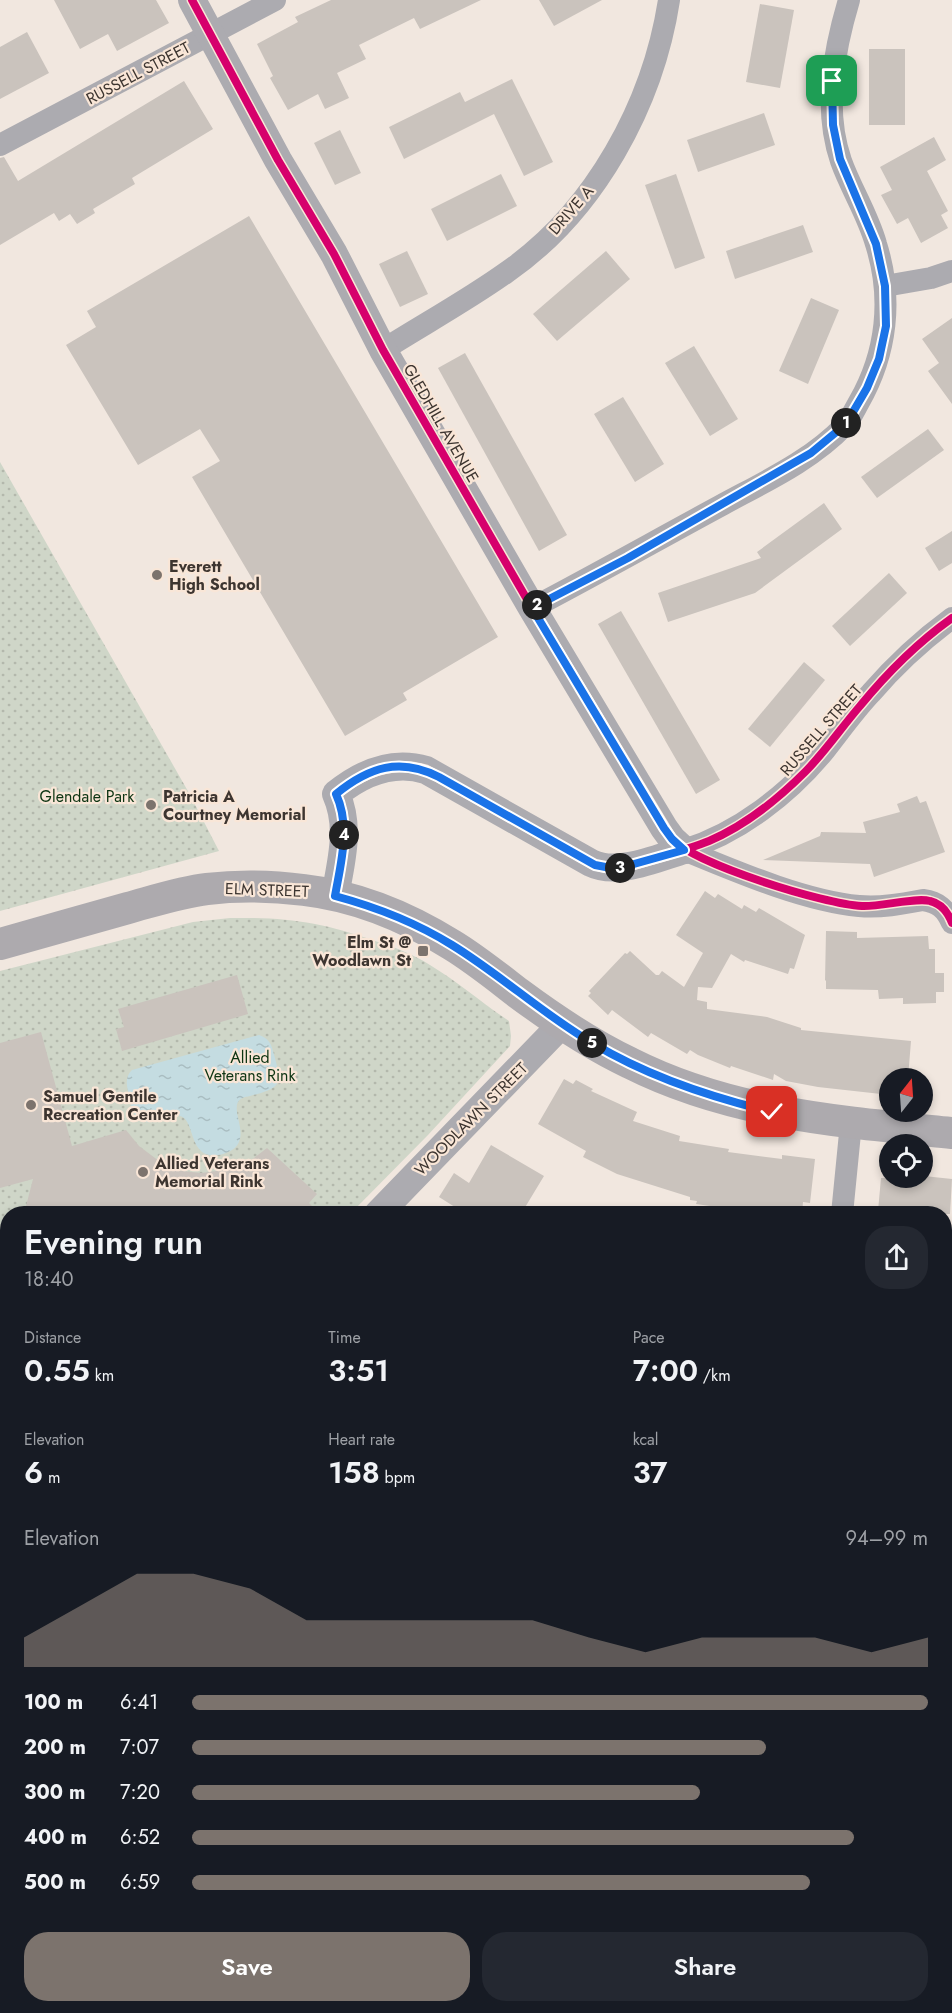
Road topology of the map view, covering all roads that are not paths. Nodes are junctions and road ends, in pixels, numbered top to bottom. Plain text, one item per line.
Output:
1 (192, 0) edge
2 (275, 0) edge
3 (669, 0) edge
4 (849, 0) edge
5 (209, 35) junction
6 (0, 145) edge
7 (952, 271) edge
8 (885, 286) junction
9 (383, 350) junction
10 (532, 608) junction
11 (952, 618) edge
12 (684, 850) junction
13 (335, 896) junction
14 (952, 923) edge
15 (0, 944) edge
16 (562, 1024) junction
17 (851, 1123) junction
18 (952, 1133) edge
19 (393, 1206) edge
20 (843, 1206) edge

1 - 5 street, GLEDHILL AVENUE
2 - 5 street, RUSSELL STREET
3 - 9 street, DRIVE A
4 - 8 street
5 - 6 street, RUSSELL STREET
5 - 9 street, GLEDHILL AVENUE
7 - 8 street
8 - 10 street
9 - 10 street, GLEDHILL AVENUE
10 - 12 street, GLEDHILL AVENUE
11 - 12 street, RUSSELL STREET
12 - 13 street, RUSSELL STREET
12 - 14 street
13 - 15 main road, ELM STREET
13 - 16 main road, ELM STREET
16 - 17 main road, ELM STREET
16 - 19 street, WOODLAWN STREET
17 - 18 main road, ELM STREET
17 - 20 street

